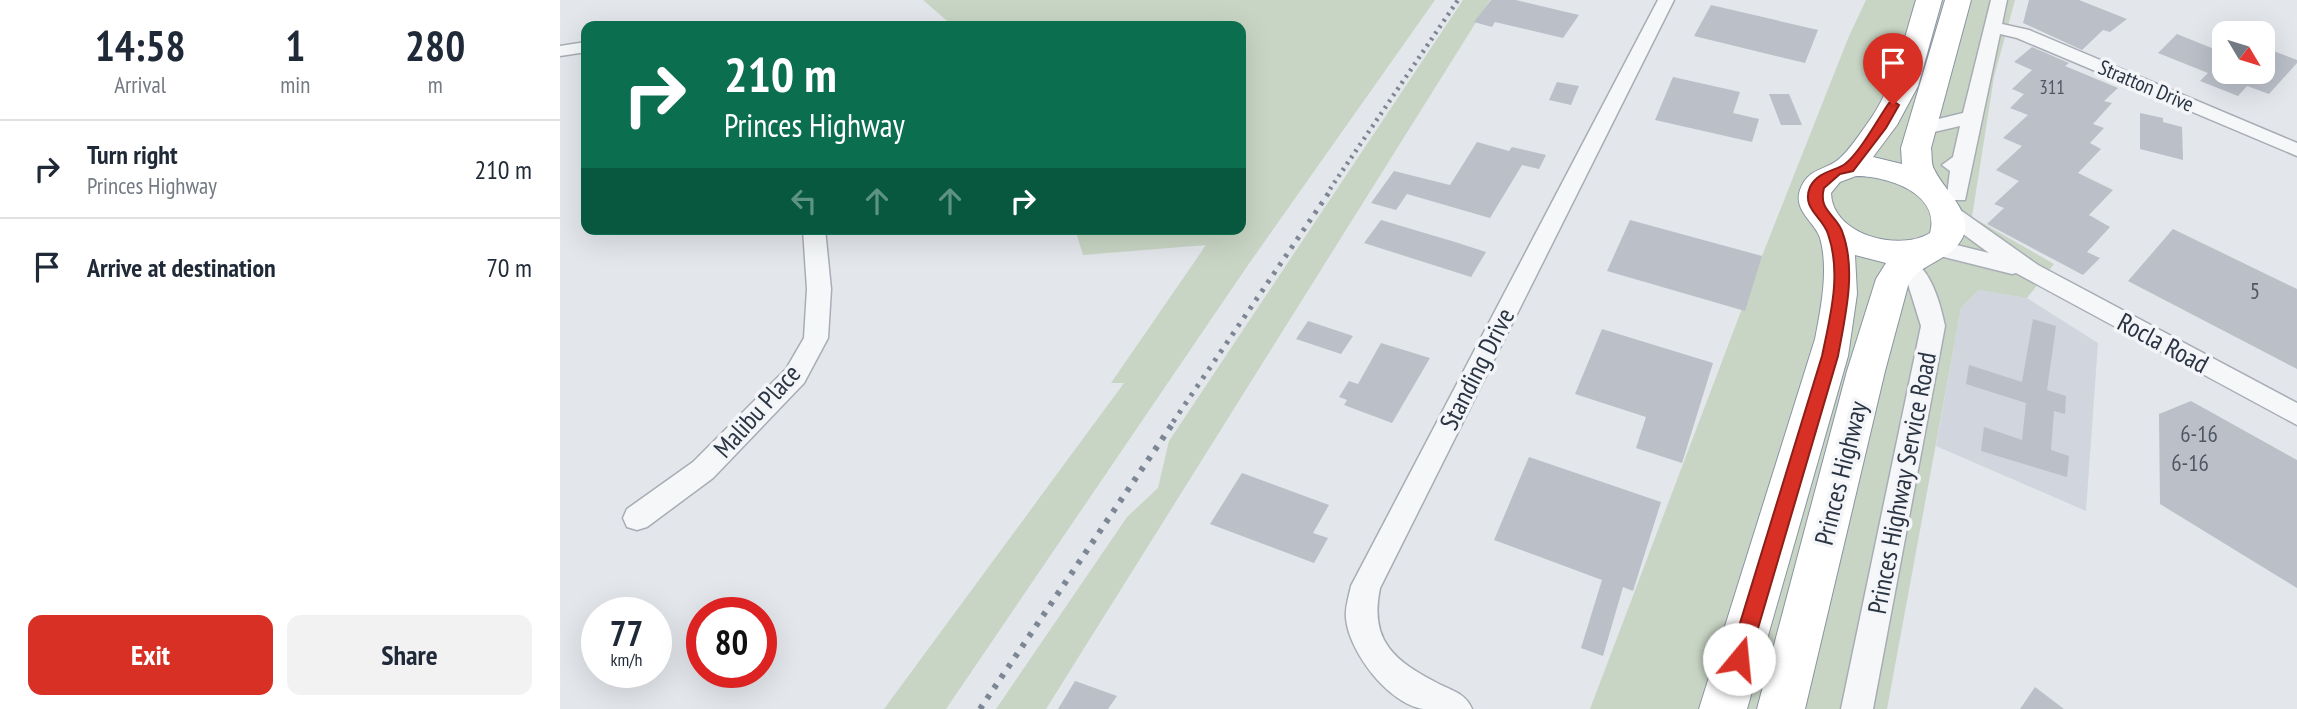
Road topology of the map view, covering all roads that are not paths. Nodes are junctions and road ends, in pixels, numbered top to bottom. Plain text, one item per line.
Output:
1 (1666, 0) edge
2 (1928, 0) edge
3 (1958, 0) edge
4 (1999, 0) edge
5 (1993, 27) junction
6 (581, 48) edge
7 (560, 51) edge
8 (1974, 117) junction
9 (1921, 129) junction
10 (2297, 150) edge
11 (1849, 168) junction
12 (1947, 200) junction
13 (1835, 231) junction
14 (814, 235) edge
15 (1920, 254) junction
16 (2030, 271) junction
17 (2297, 415) edge
18 (637, 518) dead end
19 (1815, 573) junction
20 (1456, 709) edge
21 (1723, 709) edge
22 (1781, 709) edge
23 (1805, 709) edge
24 (1857, 709) edge

1 - 20 street, Standing Drive
2 - 11 highway, Princes Highway
3 - 9 highway
4 - 5 street
5 - 8 street
5 - 10 street, Stratton Drive
6 - 7 street
8 - 9 street
8 - 12 street
9 - 12 highway
11 - 12 highway
11 - 13 highway, Princes Highway
12 - 15 highway, Princes Highway
12 - 16 street, Rocla Road
13 - 15 highway, Princes Highway
13 - 21 highway, Princes Highway
14 - 18 street, Malibu Place
15 - 16 street, Rocla Road
15 - 19 highway, Princes Highway
15 - 24 street, Princes Highway Service Road
16 - 17 street, Rocla Road
19 - 22 highway, Princes Highway
19 - 23 street

